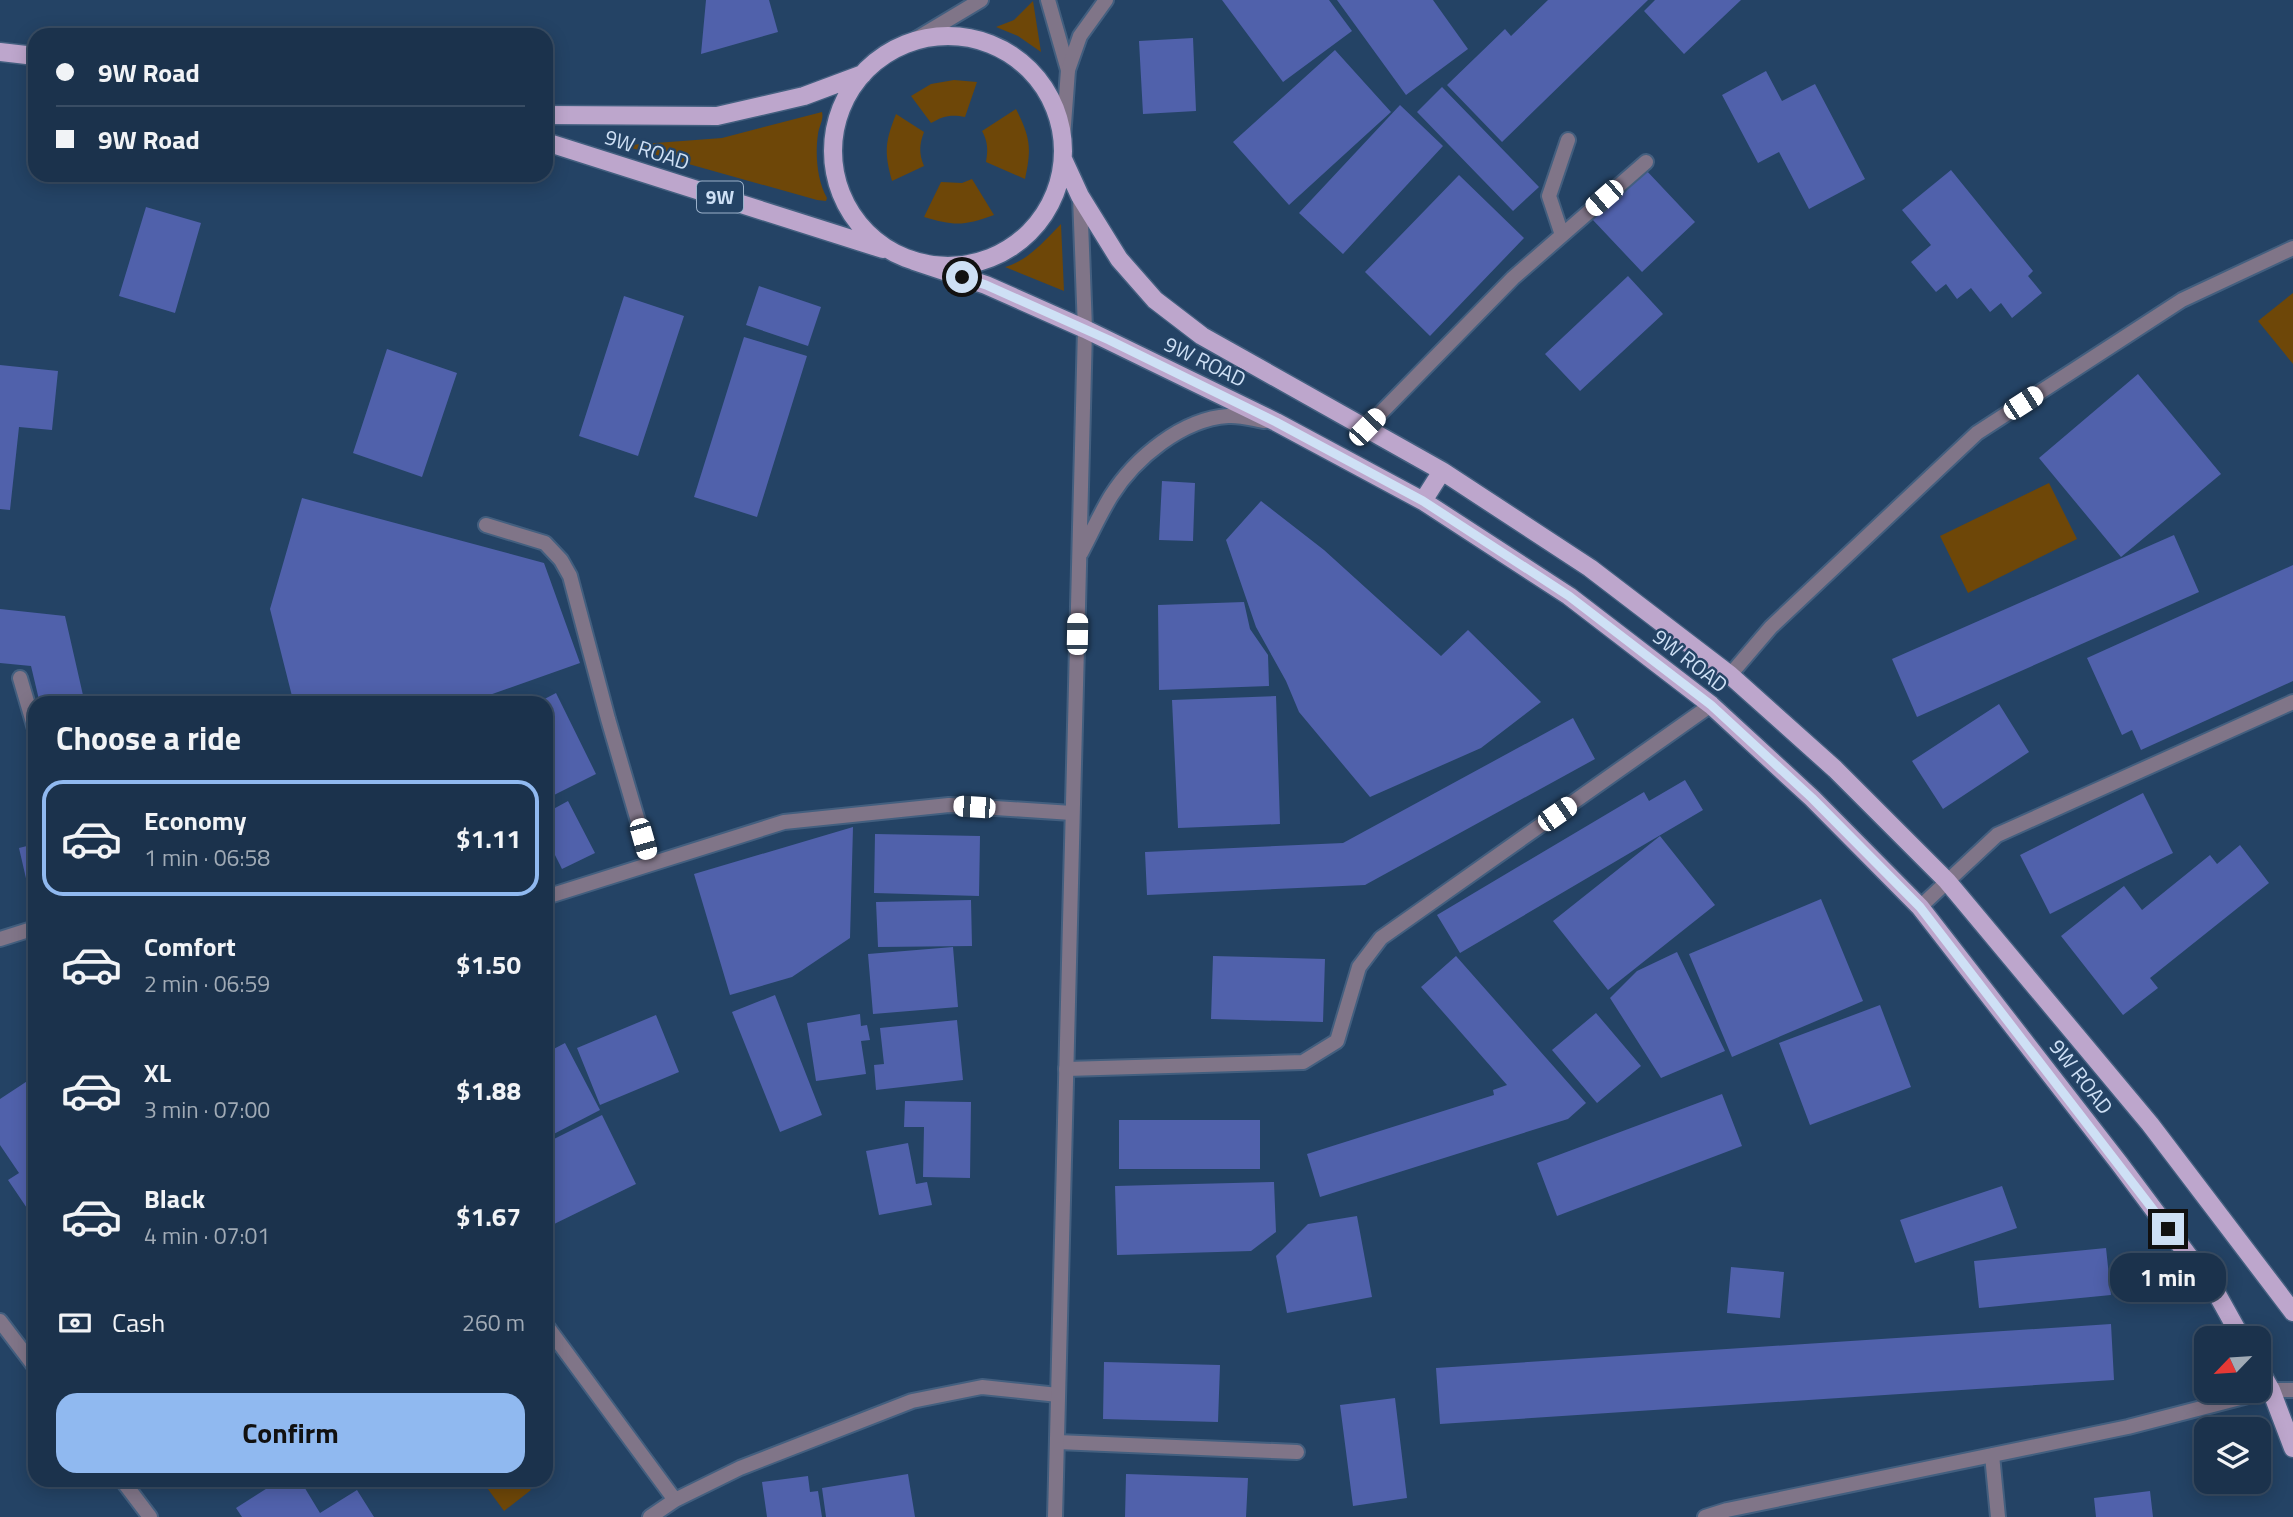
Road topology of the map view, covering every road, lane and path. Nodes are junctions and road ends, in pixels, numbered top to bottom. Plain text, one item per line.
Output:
1 (981, 0) edge
2 (1048, 0) edge
3 (1106, 0) edge
4 (911, 42) junction
5 (0, 52) edge
6 (28, 56) edge
7 (1068, 70) junction
8 (863, 74) junction
9 (553, 114) edge
10 (1063, 138) junction
11 (1568, 140) dead end
12 (553, 144) edge
13 (1063, 159) junction
14 (1646, 162) dead end
15 (1080, 196) junction
16 (1562, 235) junction
17 (2293, 248) edge
18 (895, 252) junction
19 (914, 261) junction
20 (1085, 329) junction
21 (1276, 422) junction
22 (1367, 427) junction
23 (1442, 471) junction
24 (1423, 501) junction
25 (486, 525) dead end
26 (1078, 558) junction
27 (1730, 675) junction
28 (20, 678) dead end
29 (2293, 702) edge
30 (28, 705) edge
31 (1711, 705) junction
32 (1072, 813) junction
33 (650, 862) junction
34 (1947, 881) junction
35 (553, 895) edge
36 (1920, 907) junction
37 (28, 930) edge
38 (0, 939) edge
39 (1066, 1069) junction
40 (2293, 1312) edge
41 (0, 1321) edge
42 (2235, 1326) edge
43 (553, 1334) edge
44 (28, 1358) edge
45 (2272, 1390) edge
46 (2293, 1390) edge
47 (2272, 1393) edge
48 (1058, 1395) junction
49 (2217, 1404) edge
50 (1057, 1442) junction
51 (2293, 1448) edge
52 (1297, 1452) dead end
53 (1992, 1455) junction
54 (127, 1487) edge
55 (675, 1500) junction
56 (150, 1517) edge
57 (650, 1517) edge
58 (1055, 1517) edge
59 (1705, 1517) edge
60 (1998, 1517) edge

1 - 4 street
2 - 7 street
3 - 7 street
4 - 8 main road, 9W ROAD / 9W
4 - 10 main road, 9W ROAD / 9W
5 - 6 main road
7 - 10 street
8 - 9 main road, 9W ROAD / 9W
8 - 18 main road, 9W ROAD / 9W
10 - 13 main road, 9W ROAD / 9W
11 - 16 street
12 - 18 main road, 9W ROAD / 9W
13 - 15 main road, 9W ROAD / 9W
13 - 19 main road, 9W ROAD / 9W
14 - 16 street
15 - 20 street
15 - 22 main road, 9W ROAD / 9W
16 - 22 street
17 - 27 street
18 - 19 main road, 9W ROAD / 9W
19 - 20 main road, 9W ROAD / 9W
20 - 21 main road, 9W ROAD / 9W
20 - 26 street
21 - 24 main road, 9W ROAD / 9W
21 - 26 street
22 - 23 main road, 9W ROAD / 9W
23 - 24 main road
23 - 27 main road, 9W ROAD / 9W
24 - 31 main road, 9W ROAD / 9W
25 - 33 street
26 - 32 street
27 - 34 main road, 9W ROAD / 9W
28 - 30 street
29 - 34 street
31 - 36 main road, 9W ROAD / 9W
31 - 39 street
32 - 33 street
32 - 39 street
33 - 35 street
34 - 36 street
34 - 40 main road, 9W ROAD / 9W
36 - 42 main road, 9W ROAD / 9W
37 - 38 street
39 - 48 street
41 - 44 street
43 - 55 street
45 - 46 street
47 - 51 main road
48 - 50 street
48 - 55 street
49 - 53 street
50 - 52 street
50 - 58 street
53 - 59 street
53 - 60 street
54 - 56 street
55 - 57 street

